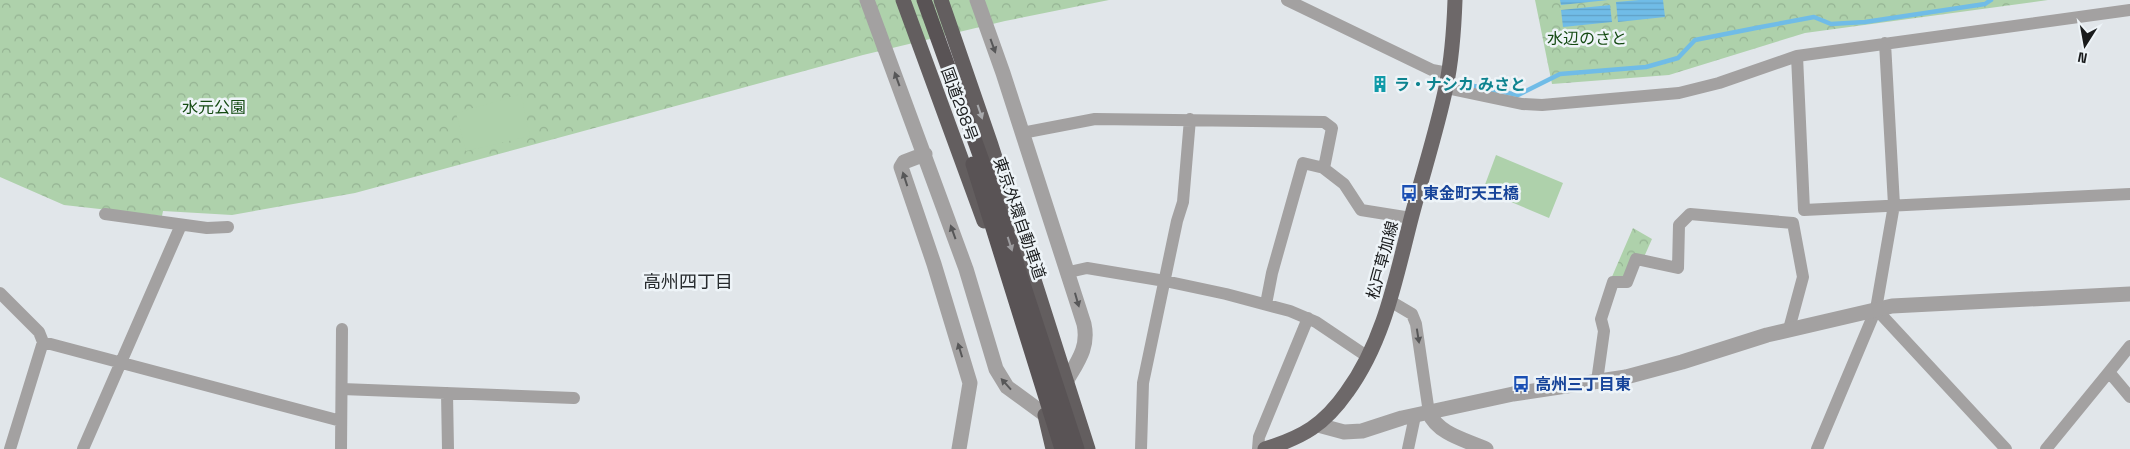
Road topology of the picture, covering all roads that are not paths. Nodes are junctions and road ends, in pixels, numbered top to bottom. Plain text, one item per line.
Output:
1 (868, 0) edge
2 (903, 0) edge
3 (915, 0) edge
4 (924, 0) edge
5 (941, 0) edge
6 (977, 0) edge
7 (1288, 0) edge
8 (1455, 0) edge
9 (2130, 10) edge
10 (1885, 43) junction
11 (1797, 56) junction
12 (1447, 81) junction
13 (1190, 119) junction
14 (1022, 133) junction
15 (925, 154) junction
16 (1322, 167) junction
17 (2130, 194) edge
18 (1894, 205) junction
19 (105, 214) dead end
20 (1411, 218) junction
21 (181, 225) junction
22 (228, 227) dead end
23 (1069, 272) junction
24 (1165, 281) junction
25 (0, 293) edge
26 (2130, 294) edge
27 (1390, 301) junction
28 (1266, 304) junction
29 (1876, 310) junction
30 (1308, 318) junction
31 (342, 329) dead end
32 (1789, 329) junction
33 (43, 342) junction
34 (2130, 346) edge
35 (1368, 357) junction
36 (121, 363) junction
37 (2109, 372) junction
38 (1067, 380) junction
39 (1597, 381) junction
40 (342, 390) junction
41 (447, 393) junction
42 (2130, 397) edge
43 (574, 398) dead end
44 (1044, 414) junction
45 (1422, 414) junction
46 (342, 421) junction
47 (1318, 425) junction
48 (10, 449) edge
49 (83, 449) edge
50 (341, 449) edge
51 (448, 449) edge
52 (958, 449) edge
53 (1053, 449) edge
54 (1062, 449) edge
55 (1077, 449) edge
56 (1088, 449) edge
57 (1141, 449) edge
58 (1258, 449) edge
59 (1265, 449) edge
60 (1408, 449) edge
61 (1486, 449) edge
62 (1817, 449) edge
63 (2006, 449) edge
64 (2046, 449) edge

15 -> 1 street
2 - 44 highway, 国道298号
3 - 54 highway, 東京外環自動車道
4 -> 55 highway, 東京外環自動車道
5 -> 38 highway, 国道298号
6 -> 14 street
7 - 12 street
8 - 12 main road, 松戸草加線
9 - 10 street
10 - 11 street
10 - 18 street
11 - 12 street
11 - 18 street
12 - 20 main road, 松戸草加線
13 - 14 street
13 - 16 street
13 - 24 street
14 - 23 street
44 -> 15 street
52 -> 15 street
16 - 20 street
16 - 28 street
17 - 18 street
18 - 29 street
19 - 21 street
20 - 27 main road, 松戸草加線
21 - 22 street
21 - 36 street
23 - 24 street
23 -> 38 street
24 - 28 street
24 - 57 street
25 - 33 street
26 - 29 street
27 - 35 main road, 松戸草加線
27 -> 45 street
28 - 30 street
29 - 32 street
29 - 62 street
29 - 63 street
30 - 35 street
30 - 58 street
31 - 40 street
32 - 39 street
32 - 39 street
33 - 36 street
33 - 48 street
34 - 37 street
35 - 47 main road, 松戸草加線
36 - 46 street
36 - 49 street
37 - 42 street
37 - 64 street
38 - 56 highway, 国道298号
39 - 45 street
40 - 41 street
40 - 46 street
41 - 43 street
41 - 51 street
44 - 53 highway, 国道298号
45 - 47 street
45 - 60 street
45 - 61 street
46 - 50 street
47 - 59 main road, 松戸草加線

